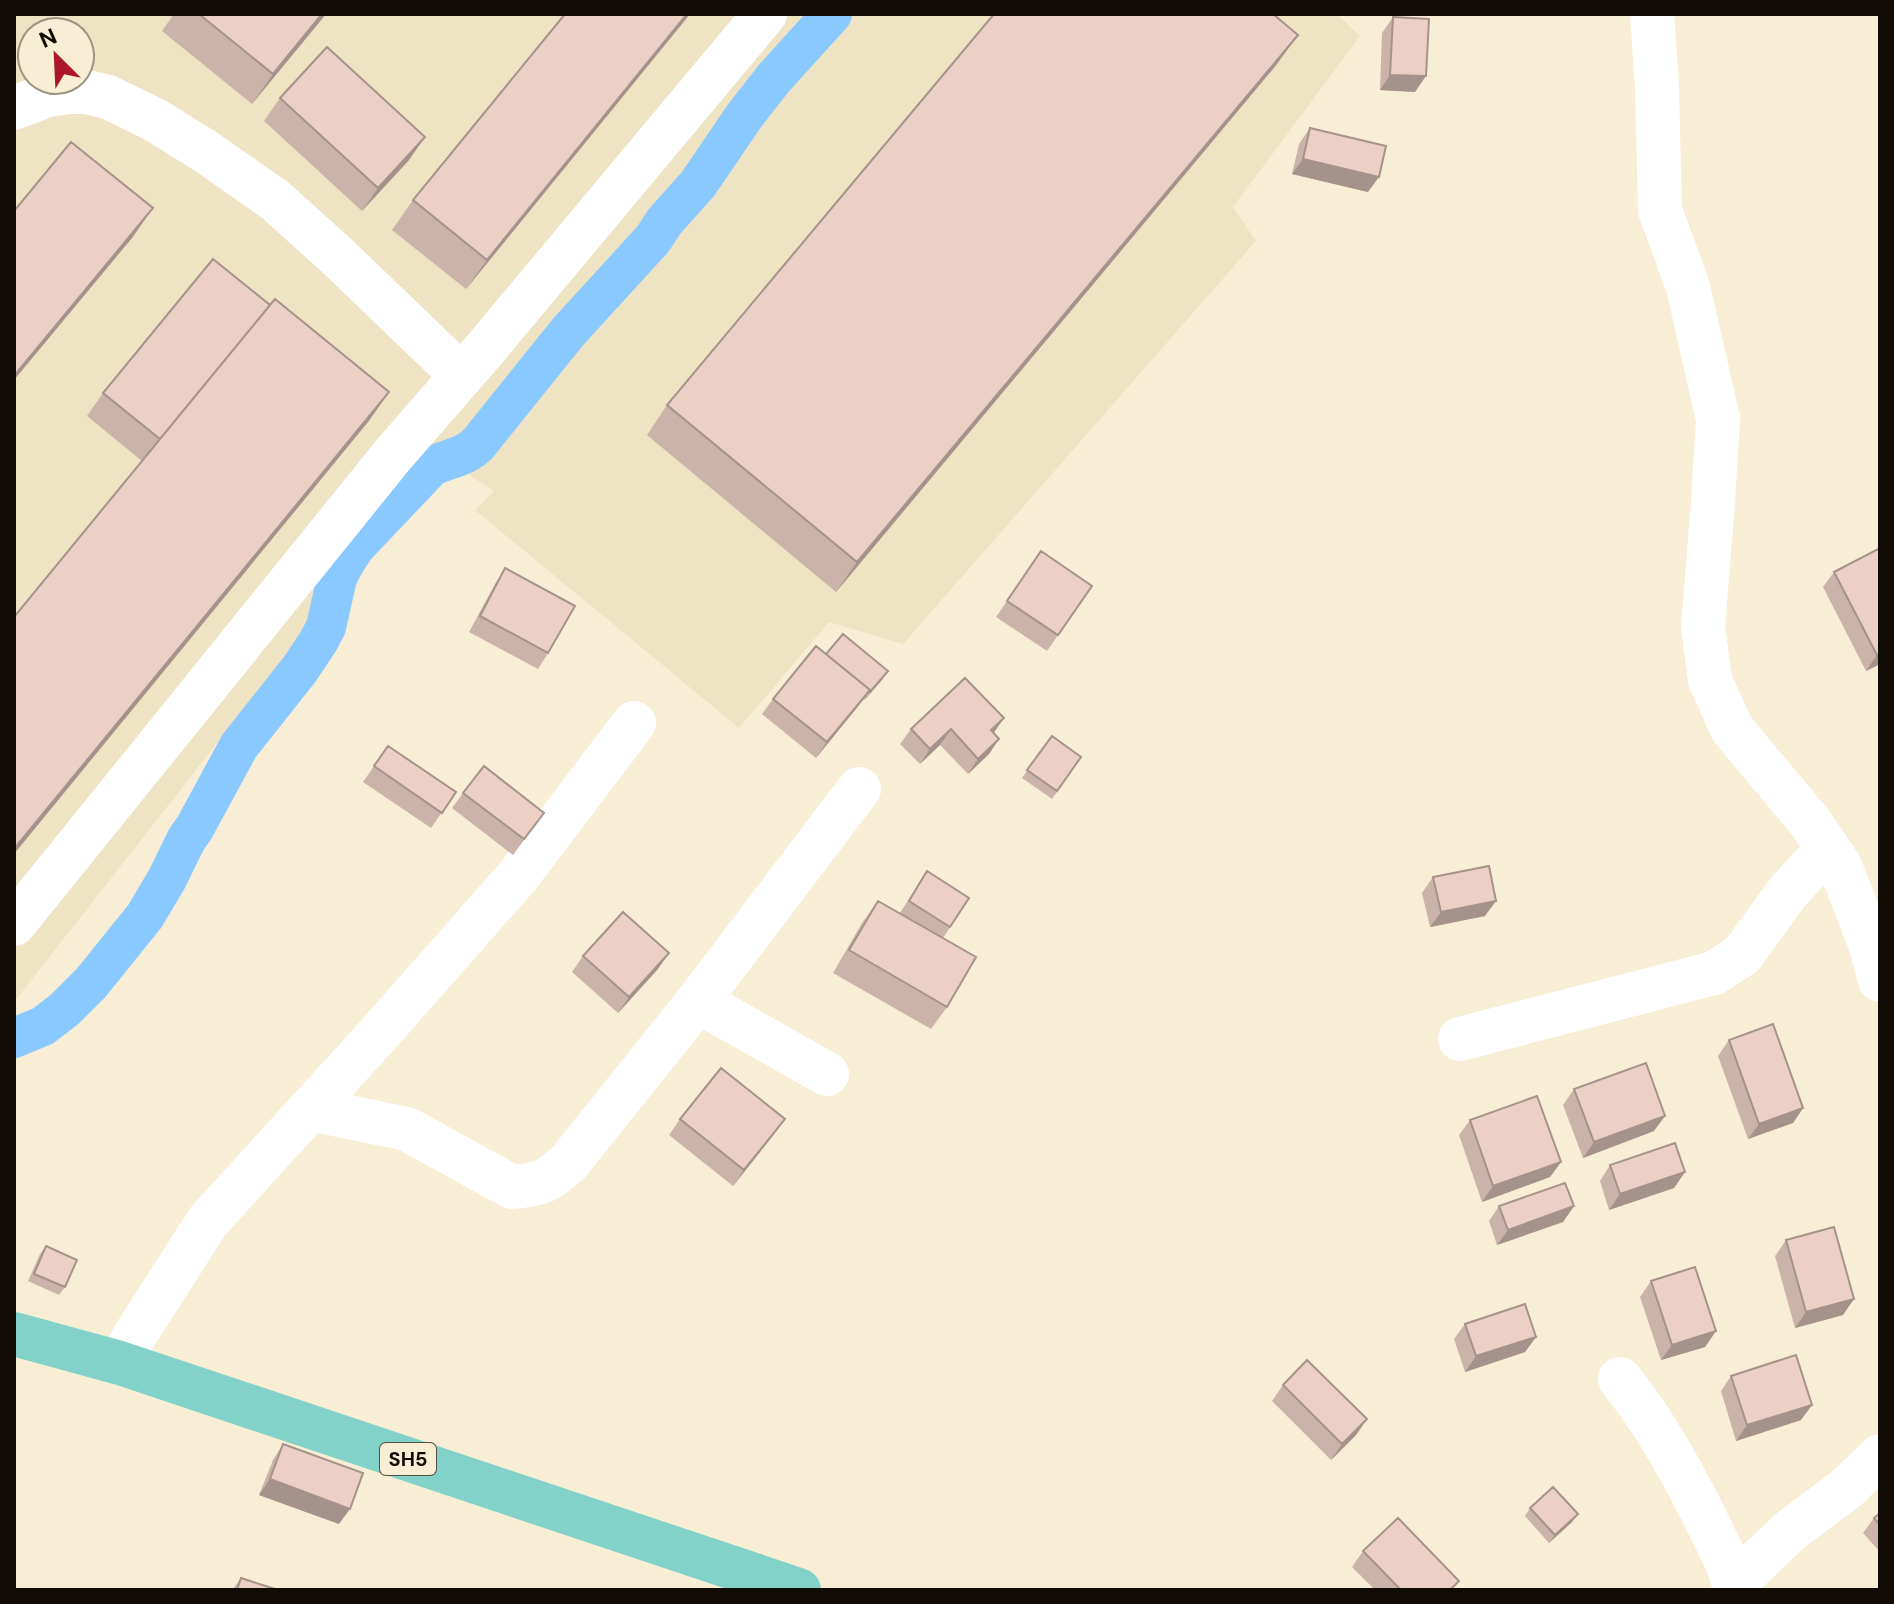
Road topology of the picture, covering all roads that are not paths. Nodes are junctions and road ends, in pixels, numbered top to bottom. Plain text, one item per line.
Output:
1 (765, 14) edge
2 (1652, 14) edge
3 (14, 108) edge
4 (462, 376) junction
5 (634, 723) dead end
6 (859, 789) dead end
7 (1828, 848) junction
8 (14, 924) edge
9 (1880, 980) edge
10 (698, 1001) junction
11 (1460, 1039) dead end
12 (827, 1074) dead end
13 (310, 1109) junction
14 (14, 1334) edge
15 (120, 1363) junction
16 (1620, 1379) dead end
17 (1880, 1456) edge
18 (1734, 1587) edge
19 (799, 1590) edge

1 - 4 street
2 - 7 street
3 - 4 street
4 - 8 street
5 - 13 street
6 - 10 street
7 - 9 street
7 - 11 street
10 - 12 street
10 - 13 street
13 - 15 street
14 - 15 main road, SH5
15 - 19 main road, SH5
16 - 18 street
17 - 18 street

